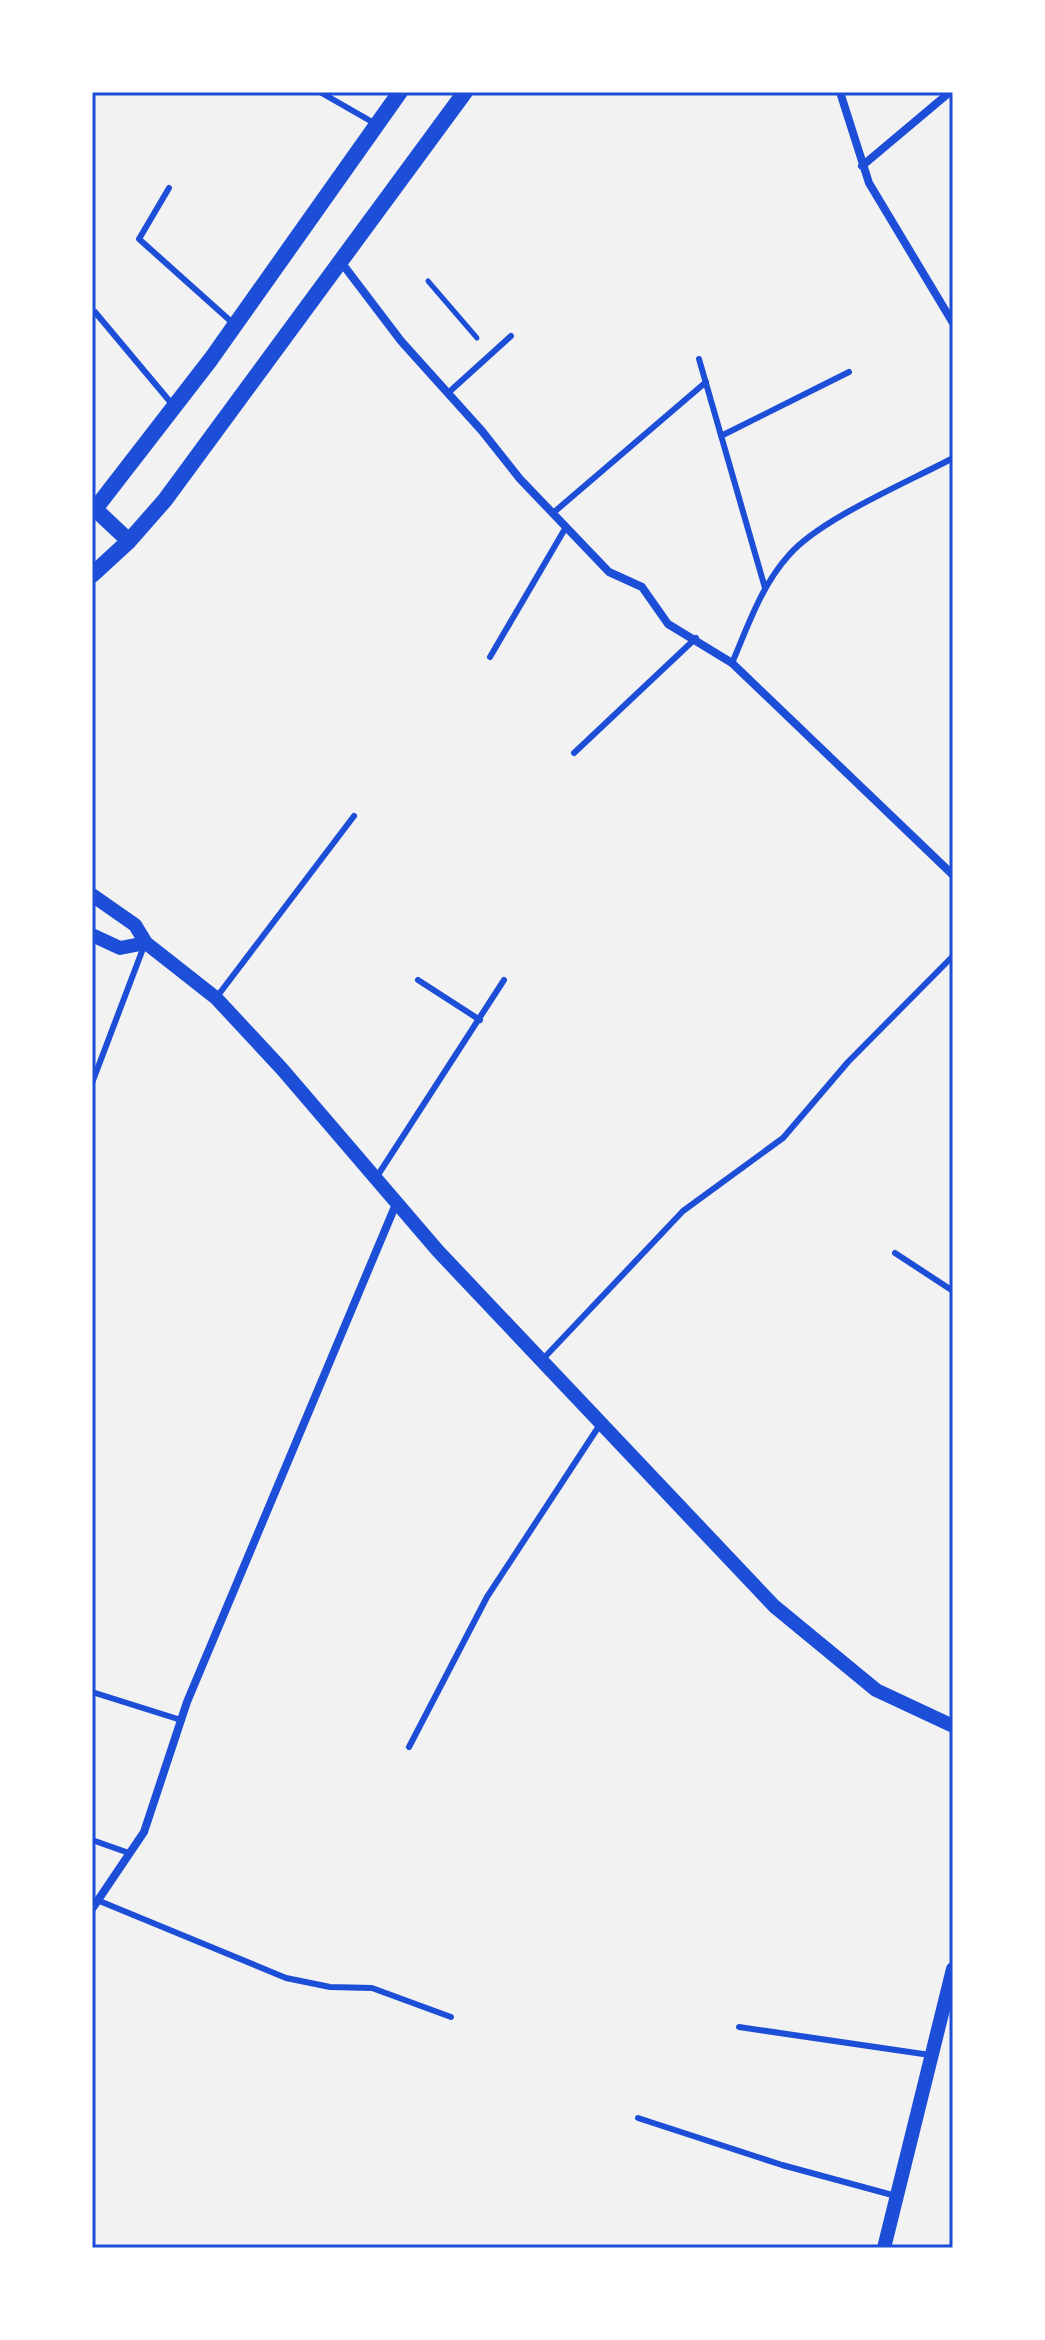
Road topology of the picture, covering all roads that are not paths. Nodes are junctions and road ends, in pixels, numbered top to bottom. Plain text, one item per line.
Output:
1 (320, 92) edge
2 (400, 92) edge
3 (465, 92) edge
4 (840, 92) edge
5 (950, 92) edge
6 (377, 125) junction
7 (862, 166) junction
8 (169, 188) dead end
9 (341, 261) junction
10 (95, 312) dead end
11 (953, 323) edge
12 (235, 325) junction
13 (511, 336) dead end
14 (699, 359) dead end
15 (849, 372) dead end
16 (706, 382) junction
17 (448, 393) junction
18 (175, 406) junction
19 (721, 436) junction
20 (953, 458) edge
21 (94, 512) edge
22 (553, 513) junction
23 (566, 527) junction
24 (129, 541) junction
25 (92, 575) edge
26 (765, 588) junction
27 (696, 638) junction
28 (490, 657) dead end
29 (732, 663) junction
30 (574, 753) dead end
31 (354, 816) dead end
32 (953, 875) edge
33 (92, 895) edge
34 (92, 935) edge
35 (146, 943) junction
36 (953, 956) edge
37 (418, 980) dead end
38 (504, 980) dead end
39 (216, 998) junction
40 (480, 1020) junction
41 (92, 1083) edge
42 (376, 1178) junction
43 (396, 1204) junction
44 (895, 1253) dead end
45 (953, 1291) edge
46 (542, 1361) junction
47 (601, 1423) junction
48 (92, 1692) edge
49 (181, 1720) junction
50 (953, 1726) edge
51 (409, 1747) dead end
52 (92, 1840) edge
53 (129, 1853) junction
54 (94, 1905) edge
55 (953, 1969) edge
56 (451, 2017) dead end
57 (739, 2027) dead end
58 (930, 2055) junction
59 (638, 2118) dead end
60 (896, 2196) junction
61 (884, 2248) edge

1 - 6 lane
2 - 6 main road
3 - 9 main road
4 - 7 street
5 - 7 street
6 - 12 main road
7 - 11 street
8 - 12 lane
9 - 17 street
9 - 24 main road
10 - 18 lane
12 - 18 main road
13 - 17 lane
14 - 16 lane
15 - 19 lane
16 - 19 lane
16 - 22 lane
17 - 22 street
18 - 21 main road
19 - 26 lane
20 - 26 lane
21 - 24 main road
22 - 23 street
23 - 27 street
23 - 28 lane
24 - 25 main road
26 - 29 lane
27 - 29 street
27 - 30 lane
29 - 32 street
31 - 39 lane
33 - 35 street
34 - 35 street
35 - 39 street
35 - 41 lane
36 - 46 lane
37 - 40 lane
38 - 40 lane
39 - 42 street
40 - 42 lane
42 - 43 street
43 - 46 street
43 - 49 street
44 - 45 lane
46 - 47 street
47 - 50 street
47 - 51 lane
48 - 49 lane
49 - 53 street
52 - 53 lane
53 - 54 street
54 - 56 lane
55 - 58 street
57 - 58 lane
58 - 60 street
59 - 60 lane
60 - 61 street

